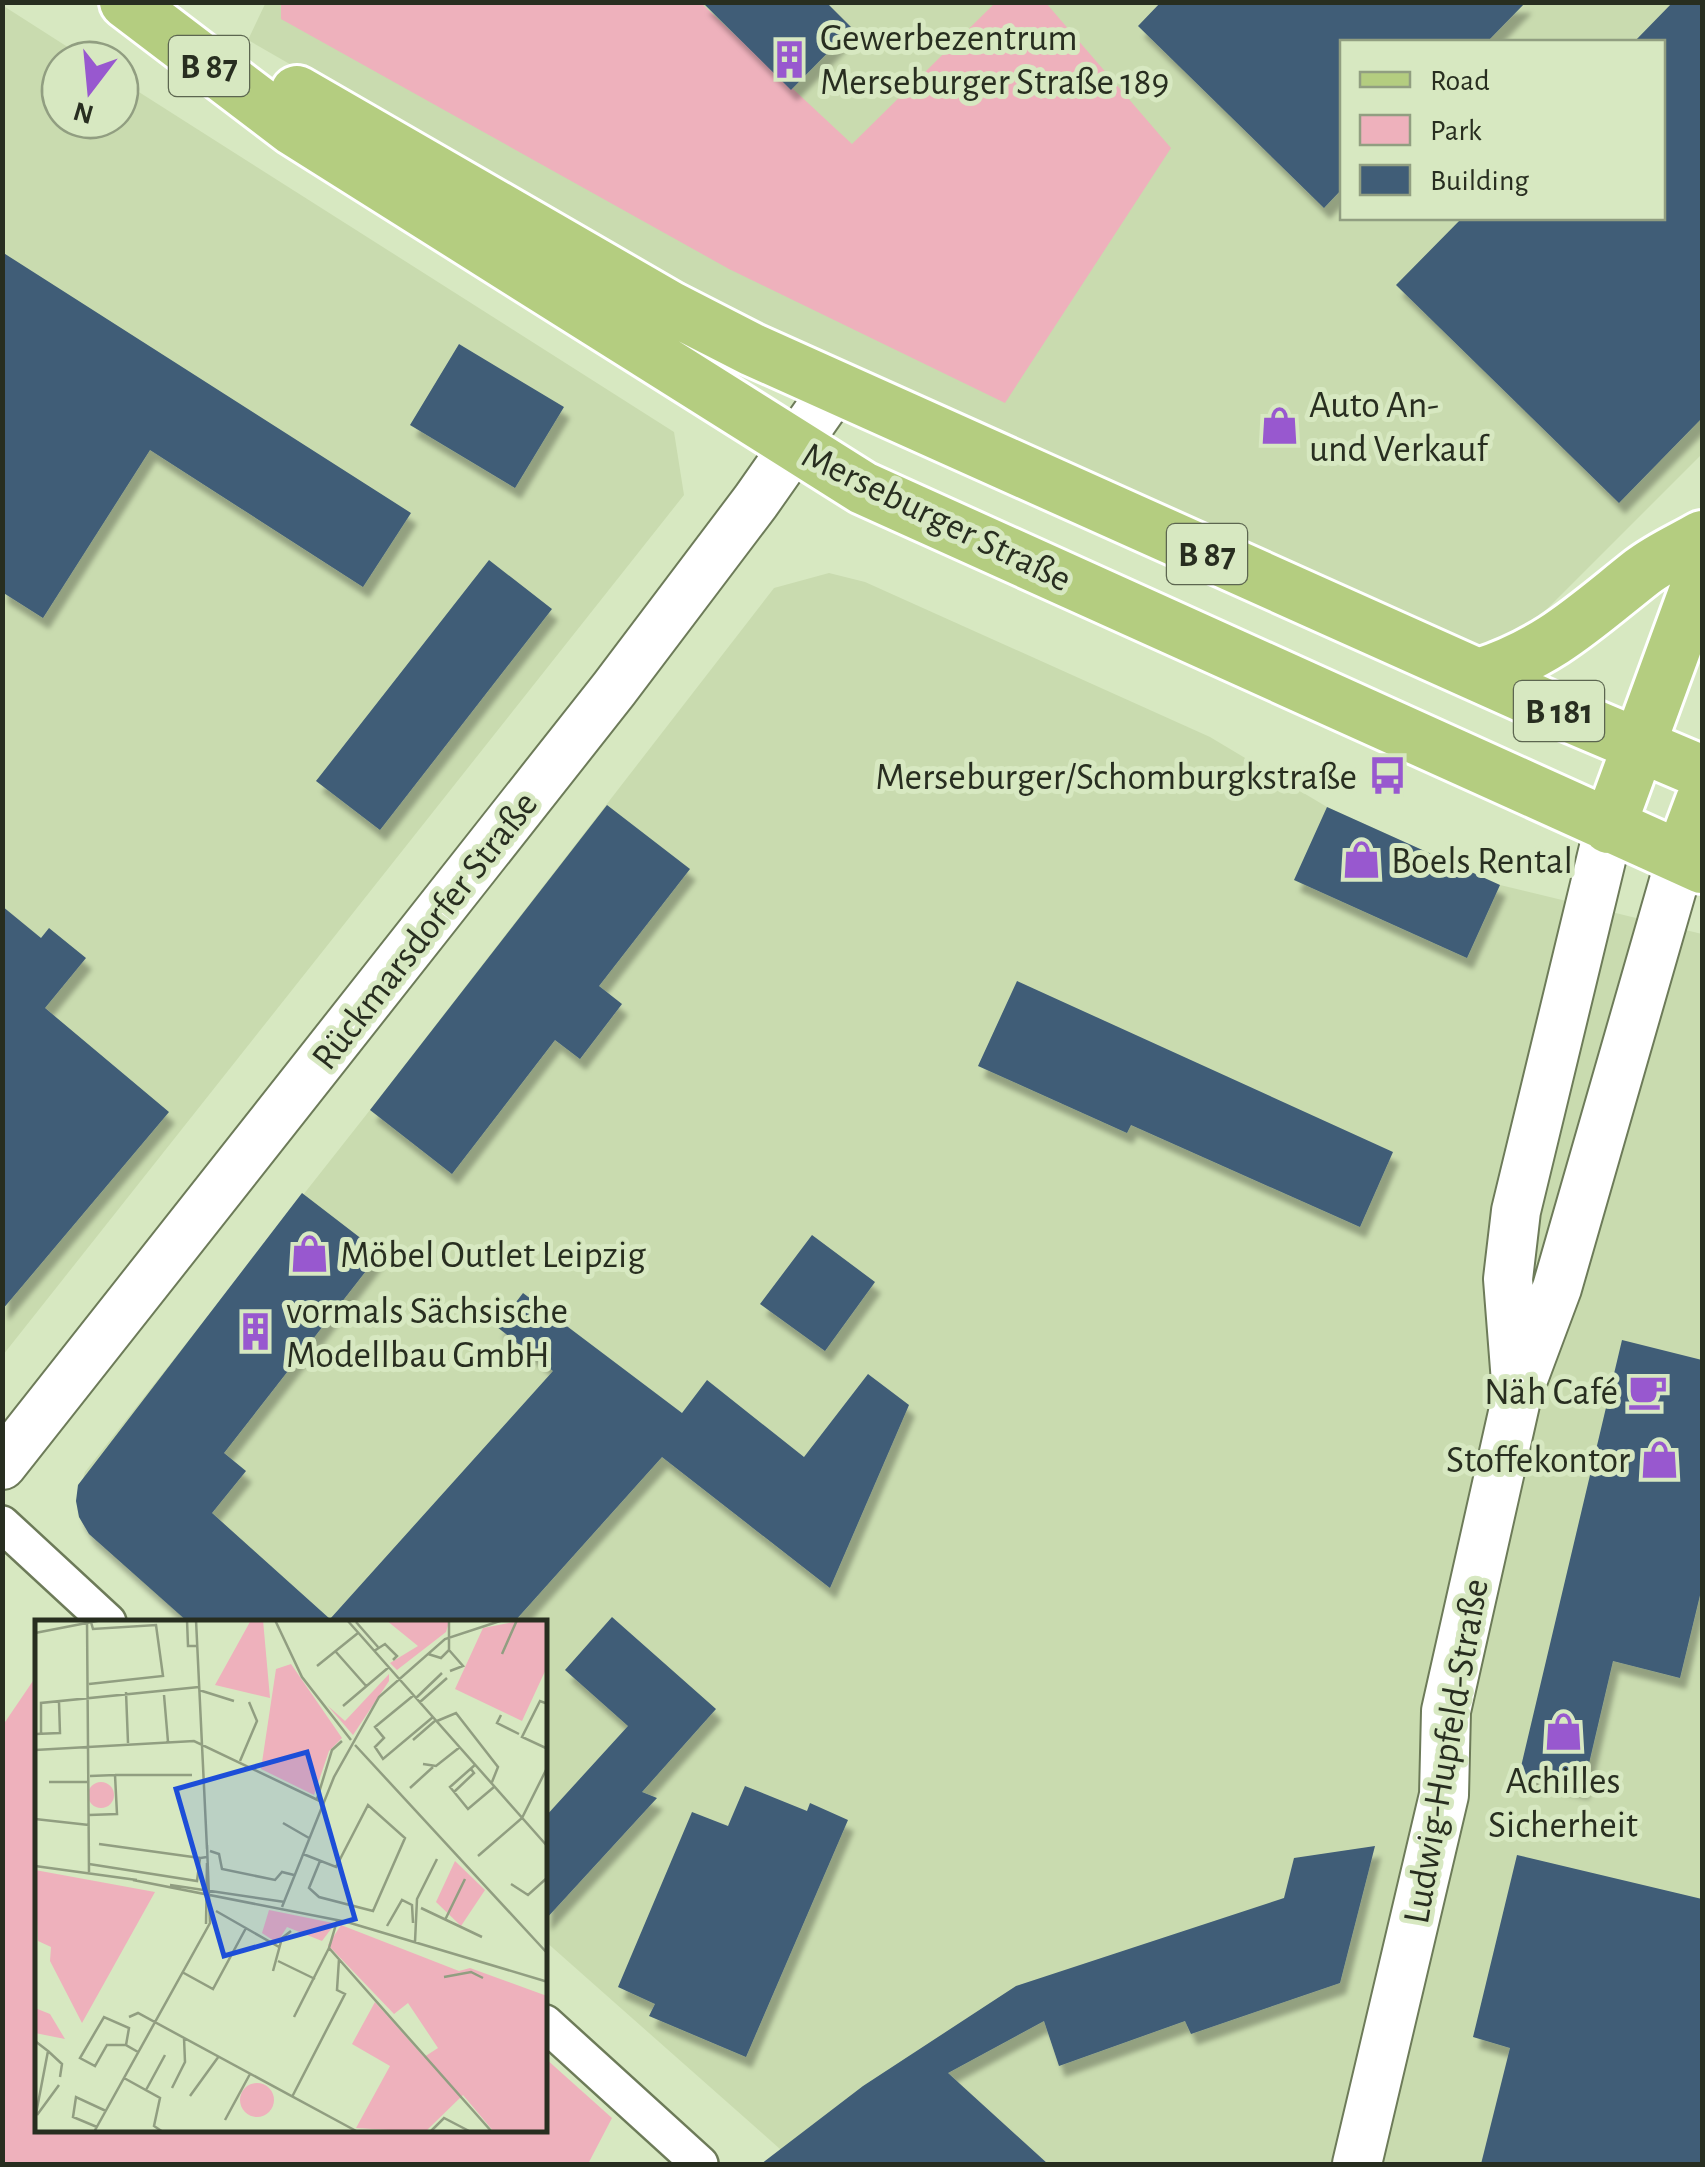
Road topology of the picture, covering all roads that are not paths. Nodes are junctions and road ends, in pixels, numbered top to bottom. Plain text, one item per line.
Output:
1 (129, 2) edge
2 (836, 387) junction
3 (794, 446) junction
4 (1702, 537) edge
5 (1702, 573) edge
6 (1479, 676) junction
7 (1639, 746) junction
8 (1702, 772) edge
9 (1702, 800) edge
10 (1609, 827) junction
11 (1692, 862) edge
12 (1517, 1396) junction
13 (2, 1465) edge
14 (2, 1524) edge
15 (106, 1620) edge
16 (548, 2025) edge
17 (700, 2164) edge
18 (1356, 2164) edge

1 - 2 main road, Merseburger Straße / B 87
1 - 3 main road, Merseburger Straße / B 87
2 - 3 main road, Rückmarsdorfer Straße
2 - 6 main road, Merseburger Straße / B 87
3 - 10 main road, Merseburger Straße / B 87
3 - 13 main road, Rückmarsdorfer Straße
4 - 6 main road
5 - 7 main road
6 - 7 main road, Merseburger Straße / B 181
7 - 8 main road, Merseburger Straße / B 181
7 - 10 main road
9 - 11 main road
10 - 11 main road, Merseburger Straße / B 87
10 - 12 main road, Ludwig-Hupfeld-Straße
11 - 12 main road, Ludwig-Hupfeld-Straße
12 - 18 main road, Ludwig-Hupfeld-Straße
14 - 15 street
16 - 17 street

